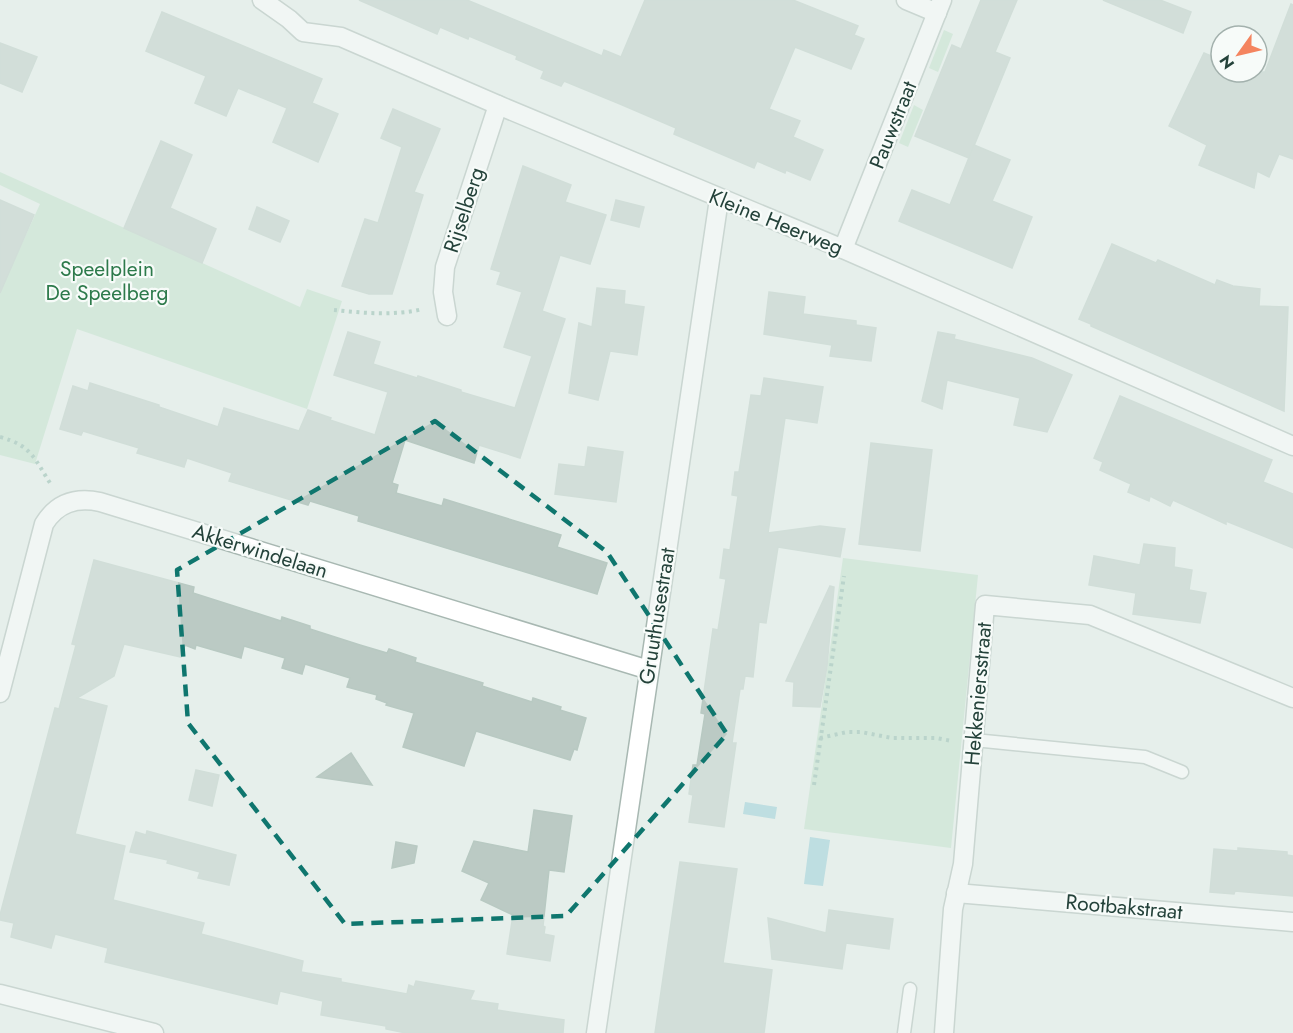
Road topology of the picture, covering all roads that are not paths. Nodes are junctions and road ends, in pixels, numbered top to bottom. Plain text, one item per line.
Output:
1 (262, 0) edge
2 (906, 0) edge
3 (940, 6) edge
4 (498, 105) junction
5 (719, 199) junction
6 (843, 249) junction
7 (446, 310) road end
8 (1293, 446) edge
9 (648, 670) junction
10 (0, 693) edge
11 (1293, 698) edge
12 (974, 740) junction
13 (1182, 772) dead end
14 (956, 893) junction
15 (1293, 922) edge
16 (910, 989) dead end
17 (0, 994) edge
18 (154, 1033) edge
19 (596, 1033) edge
20 (904, 1033) edge
21 (944, 1033) edge

1 - 4 street, Kleine Heerweg
2 - 3 street
3 - 6 street, Pauwstraat
4 - 5 street, Kleine Heerweg
4 - 7 street, Rijselberg
5 - 6 street, Kleine Heerweg
5 - 9 street, Gruuthusestraat
6 - 8 street, Kleine Heerweg
9 - 10 street, Akkerwindelaan
9 - 19 street, Gruuthusestraat
11 - 12 street, Hekkeniersstraat
12 - 13 lane
12 - 14 street, Hekkeniersstraat
14 - 15 street, Rootbakstraat
14 - 21 street, Hekkeniersstraat
16 - 20 lane
17 - 18 street

